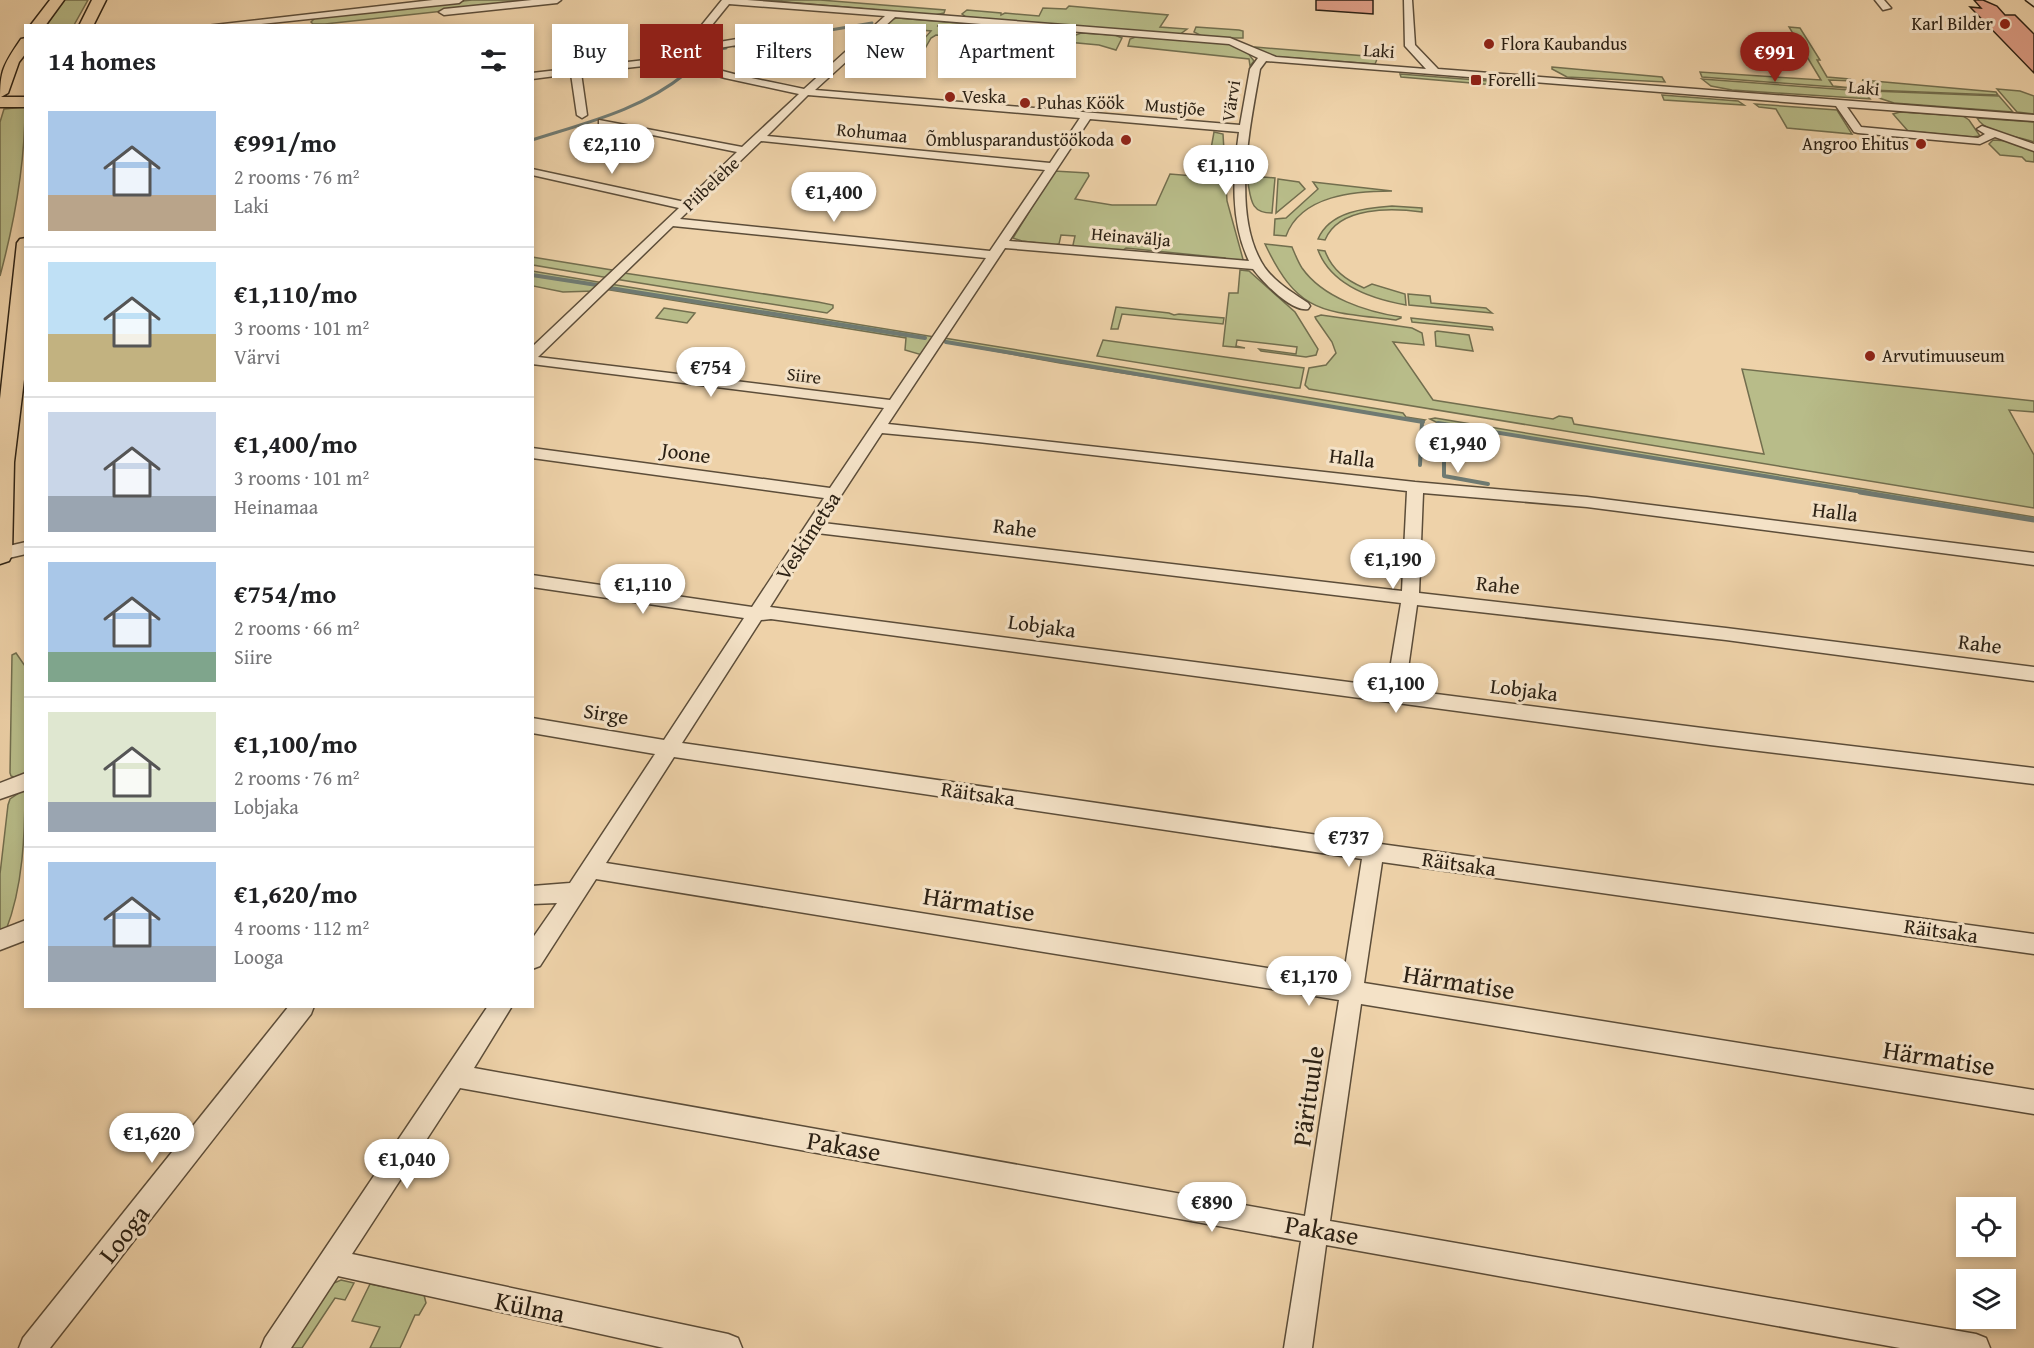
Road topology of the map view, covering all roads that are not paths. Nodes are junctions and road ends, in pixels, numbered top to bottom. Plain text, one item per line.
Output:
1 (57, 0) edge
2 (99, 0) edge
3 (459, 0) edge
4 (557, 0) edge
5 (1408, 0) edge
6 (1879, 0) edge
7 (727, 1) edge
8 (1886, 8) dead end
9 (891, 16) junction
10 (306, 17) edge
11 (39, 24) edge
12 (87, 24) edge
13 (231, 24) edge
14 (333, 24) edge
15 (708, 24) edge
16 (24, 45) edge
17 (1399, 56) junction
18 (1262, 58) junction
19 (1434, 72) junction
20 (552, 74) edge
21 (723, 74) edge
22 (534, 76) edge
23 (577, 78) edge
24 (806, 92) junction
25 (0, 93) edge
26 (0, 102) edge
27 (24, 102) edge
28 (1838, 102) junction
29 (1967, 113) junction
30 (582, 116) dead end
31 (1087, 116) junction
32 (2034, 118) edge
33 (603, 122) dead end
34 (1245, 129) junction
35 (1993, 134) junction
36 (759, 138) junction
37 (2034, 148) edge
38 (746, 151) junction
39 (1053, 167) junction
40 (534, 172) edge
41 (686, 206) junction
42 (671, 222) junction
43 (997, 249) junction
44 (24, 259) edge
45 (1258, 266) junction
46 (23, 267) junction
47 (2, 288) dead end
48 (23, 304) edge
49 (1303, 306) dead end
50 (534, 353) edge
51 (534, 360) edge
52 (893, 405) junction
53 (878, 428) junction
54 (534, 453) edge
55 (1415, 487) junction
56 (834, 494) junction
57 (813, 527) junction
58 (24, 549) edge
59 (0, 555) edge
60 (2034, 559) edge
61 (534, 581) edge
62 (1410, 598) junction
63 (758, 614) junction
64 (2034, 674) edge
65 (1395, 696) junction
66 (534, 725) edge
67 (672, 747) junction
68 (2034, 776) edge
69 (24, 782) edge
70 (0, 791) edge
71 (1373, 852) junction
72 (590, 869) junction
73 (576, 892) junction
74 (534, 895) edge
75 (24, 931) edge
76 (0, 940) edge
77 (2034, 944) edge
78 (534, 956) edge
79 (1352, 994) junction
80 (301, 1008) edge
81 (500, 1008) edge
82 (456, 1076) junction
83 (2034, 1102) edge
84 (1317, 1229) junction
85 (333, 1262) junction
86 (33, 1348) edge
87 (275, 1348) edge
88 (728, 1348) edge
89 (1298, 1348) edge
90 (1976, 1348) edge

1 - 11 main road
2 - 12 main road
3 - 10 street
4 - 14 street
5 - 17 street
6 - 8 street
7 - 9 street, Laki
7 - 15 street
9 - 18 street, Laki
9 - 24 street, Piibelehe
10 - 13 street
16 - 25 main road
17 - 18 street, Laki
17 - 19 street, Laki
17 - 19 street
18 - 34 street, Värvi
19 - 28 street, Laki
20 - 22 street, Mustjõe
21 - 24 street, Mustjõe
23 - 30 street
24 - 31 street, Mustjõe
24 - 36 street, Piibelehe
26 - 27 main road
28 - 29 street, Laki
28 - 35 street
29 - 32 street, Laki
29 - 35 street
31 - 34 street, Mustjõe
31 - 39 street, Veskimetsa
33 - 38 street
34 - 45 street, Värvi
35 - 37 street
36 - 38 street, Piibelehe
36 - 39 street, Rohumaa
38 - 41 street, Piibelehe
39 - 43 street, Veskimetsa
40 - 41 street
41 - 42 street, Piibelehe
42 - 43 street, Heinavälja
42 - 50 street, Piibelehe
43 - 45 street, Heinavälja
43 - 52 street, Veskimetsa
44 - 46 main road
45 - 49 street, Värvi
46 - 47 main road
46 - 48 main road
48 - 59 main road
51 - 52 street, Siire
52 - 53 street, Veskimetsa
53 - 55 street, Halla
53 - 56 street, Veskimetsa
54 - 56 street, Joone
55 - 60 street, Halla
55 - 62 street
56 - 57 street, Veskimetsa
57 - 62 street, Rahe
57 - 63 street, Veskimetsa
58 - 59 street
61 - 63 street, Lobjaka
62 - 64 street, Rahe
62 - 65 street
63 - 65 street, Lobjaka
63 - 67 street, Veskimetsa
65 - 68 street, Lobjaka
66 - 67 street, Sirge
67 - 71 street, Räitsaka
67 - 72 street, Veskimetsa
69 - 70 street
71 - 77 street, Räitsaka
71 - 79 street, Pärituule
72 - 73 street, Veskimetsa
72 - 79 street, Härmatise
73 - 74 street
73 - 78 street, Veskimetsa
75 - 76 street
79 - 83 street, Härmatise
79 - 84 street, Pärituule
80 - 86 street, Looga
81 - 82 street
82 - 84 street, Pakase
82 - 85 street
84 - 89 street, Pärituule
84 - 90 street, Pakase
85 - 87 street
85 - 88 street, Külma

